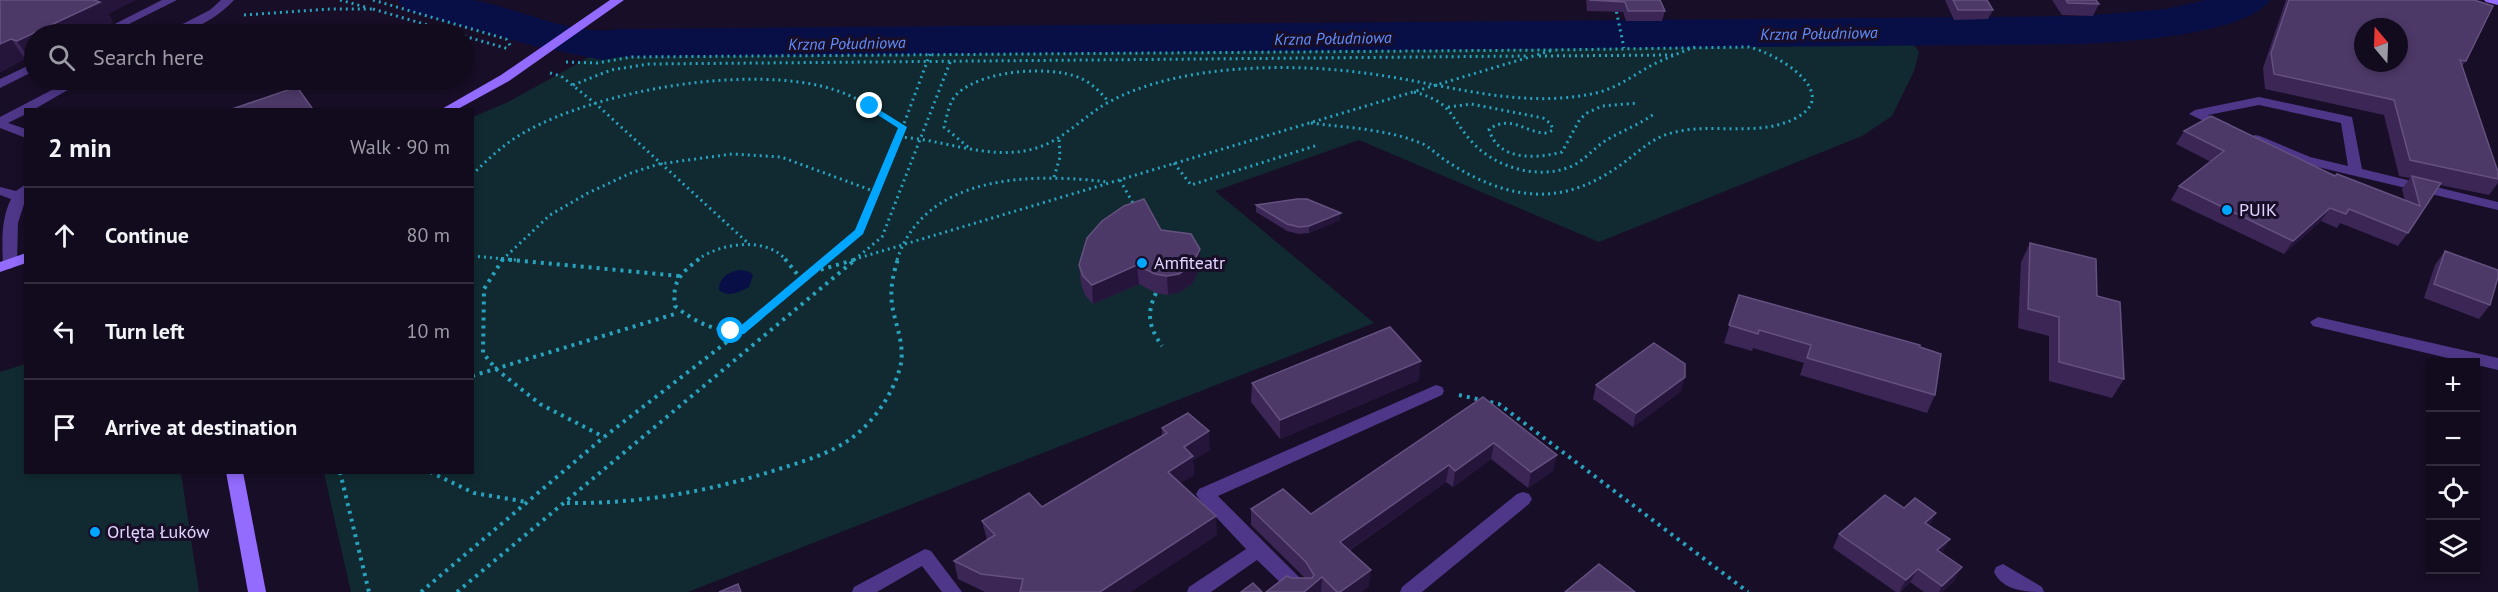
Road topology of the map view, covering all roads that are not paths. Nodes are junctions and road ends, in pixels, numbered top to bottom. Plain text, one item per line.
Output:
1 (171, 0) edge
2 (228, 0) edge
3 (618, 0) edge
4 (2490, 0) edge
5 (2498, 2) edge
6 (122, 24) edge
7 (189, 24) edge
8 (24, 72) edge
9 (0, 84) edge
10 (61, 90) edge
11 (28, 108) edge
12 (450, 108) edge
13 (24, 110) edge
14 (0, 123) edge
15 (24, 133) edge
16 (2356, 172) junction
17 (0, 191) edge
18 (21, 192) edge
19 (2498, 206) edge
20 (24, 259) edge
21 (5, 265) edge
22 (2318, 322) dead end
23 (2498, 364) edge
24 (1436, 391) road end
25 (234, 474) edge
26 (1523, 499) dead end
27 (1258, 550) junction
28 (2003, 572) dead end
29 (257, 592) edge
30 (861, 592) edge
31 (954, 592) edge
32 (1196, 592) edge
33 (1302, 592) edge
34 (1409, 592) edge
35 (2035, 592) edge

1 - 6 lane
2 - 7 lane
3 - 12 main road
4 - 5 main road
8 - 9 lane
10 - 11 lane
13 - 14 lane
14 - 15 lane
16 - 16 lane
16 - 19 lane
17 - 18 lane
18 - 21 lane
20 - 21 main road
22 - 23 lane
24 - 27 lane
25 - 29 main road
26 - 34 lane
27 - 32 lane
27 - 33 lane
28 - 35 lane
30 - 31 lane

